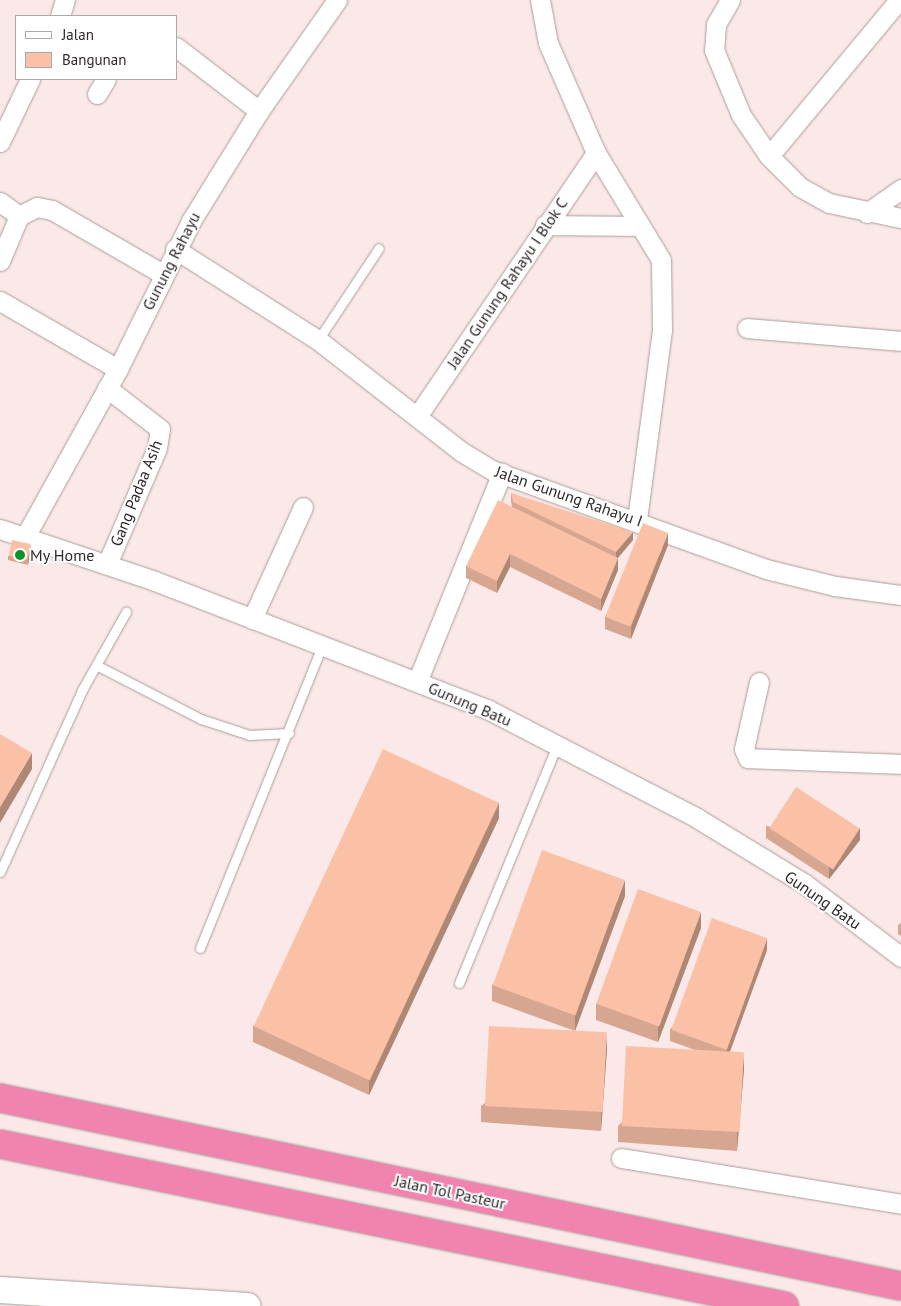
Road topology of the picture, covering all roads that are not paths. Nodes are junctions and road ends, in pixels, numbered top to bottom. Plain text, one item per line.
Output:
1 (65, 0) edge
2 (337, 0) edge
3 (730, 0) edge
4 (899, 0) edge
5 (542, 1) edge
6 (60, 15) edge
7 (178, 49) edge
8 (30, 80) edge
9 (259, 111) junction
10 (0, 142) edge
11 (596, 153) junction
12 (769, 156) junction
13 (901, 189) edge
14 (0, 202) edge
15 (867, 213) junction
16 (19, 216) junction
17 (901, 218) edge
18 (545, 225) junction
19 (638, 226) junction
20 (379, 248) dead end
21 (175, 249) junction
22 (0, 261) edge
23 (163, 274) junction
24 (0, 301) edge
25 (747, 328) dead end
26 (318, 340) junction
27 (901, 341) edge
28 (118, 369) junction
29 (107, 388) junction
30 (418, 415) junction
31 (502, 473) junction
32 (303, 507) dead end
33 (637, 519) junction
34 (0, 529) edge
35 (26, 535) junction
36 (107, 564) junction
37 (901, 595) edge
38 (126, 612) dead end
39 (252, 619) junction
40 (322, 646) junction
41 (96, 665) junction
42 (417, 682) junction
43 (759, 682) dead end
44 (289, 732) junction
45 (557, 746) junction
46 (901, 764) edge
47 (0, 872) edge
48 (200, 948) dead end
49 (901, 957) edge
50 (459, 983) dead end
51 (0, 1098) edge
52 (0, 1144) edge
53 (621, 1158) dead end
54 (901, 1204) edge
55 (901, 1286) edge
56 (0, 1290) edge
57 (156, 1302) edge
58 (247, 1306) edge
59 (784, 1306) edge

1 - 6 street
2 - 9 street, Gunung Rahayu
3 - 12 street
4 - 12 street
5 - 11 street
7 - 9 street
8 - 10 street
9 - 21 street, Gunung Rahayu
11 - 18 street, Jalan Gunung Rahayu I Blok C
11 - 19 street
12 - 15 street
13 - 15 street
14 - 16 street
15 - 17 street
16 - 22 street
16 - 23 street
18 - 19 street
18 - 30 street, Jalan Gunung Rahayu I Blok C
19 - 33 street
20 - 26 lane
21 - 23 street, Gunung Rahayu
21 - 26 street, Jalan Gunung Rahayu I
23 - 28 street, Gunung Rahayu
24 - 28 street
25 - 27 street
26 - 30 street, Jalan Gunung Rahayu I
28 - 29 street, Gunung Rahayu
29 - 35 street, Gunung Rahayu
29 - 36 street, Gang Padaa Asih
30 - 31 street, Jalan Gunung Rahayu I
31 - 33 street, Jalan Gunung Rahayu I
31 - 42 street
32 - 39 street
33 - 37 street, Jalan Gunung Rahayu I
34 - 35 street, Gunung Batu
35 - 36 street, Gunung Batu
36 - 39 street, Gunung Batu
38 - 41 lane
39 - 40 street, Gunung Batu
40 - 42 street, Gunung Batu
40 - 44 lane
41 - 44 lane
41 - 47 lane
42 - 45 street, Gunung Batu
43 - 46 street
44 - 48 lane
45 - 49 street, Gunung Batu
45 - 50 lane
51 - 55 highway, Jalan Tol Pasteur
52 - 59 highway
53 - 54 street
56 - 57 main road
57 - 58 main road

